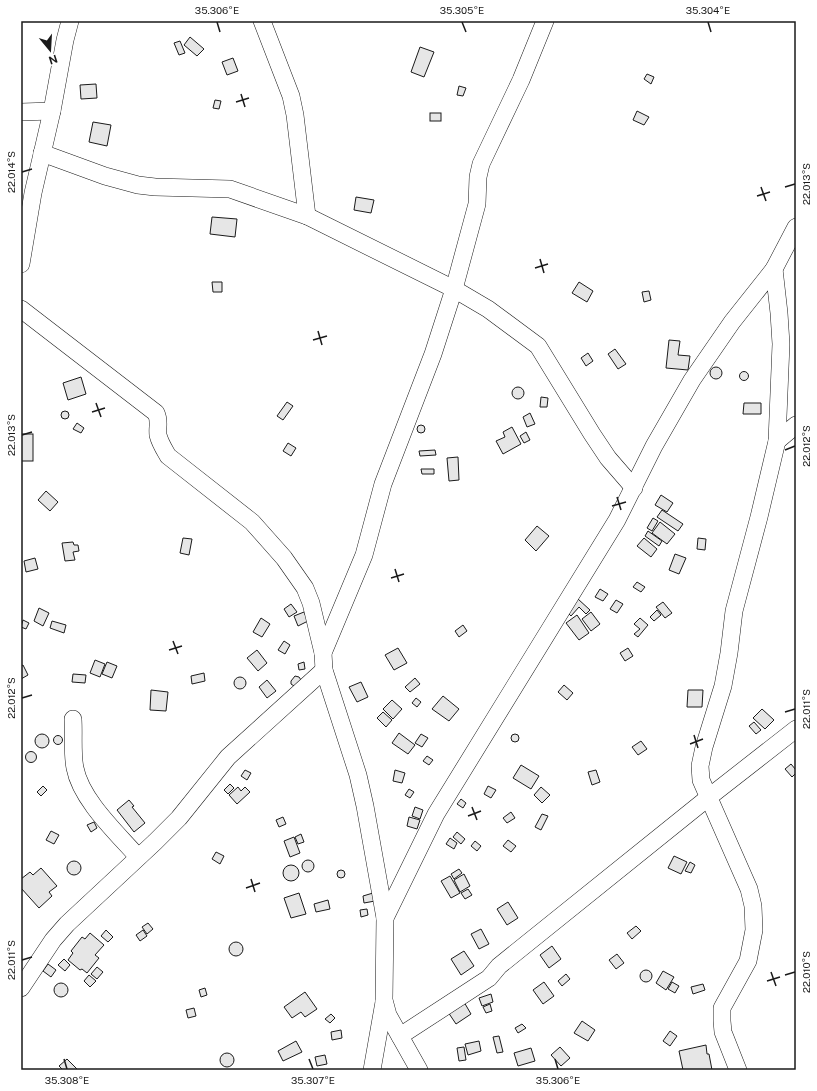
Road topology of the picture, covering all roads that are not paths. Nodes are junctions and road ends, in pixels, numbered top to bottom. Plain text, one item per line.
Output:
1 (70, 21) edge
2 (262, 21) edge
3 (545, 21) edge
4 (52, 111) junction
5 (21, 112) edge
6 (42, 153) junction
7 (307, 216) junction
8 (796, 227) edge
9 (21, 264) edge
10 (774, 269) junction
11 (454, 290) junction
12 (21, 309) edge
13 (796, 425) edge
14 (777, 441) junction
15 (634, 488) junction
16 (323, 653) junction
17 (324, 670) junction
18 (73, 719) dead end
19 (796, 729) edge
20 (708, 797) junction
21 (138, 857) junction
22 (385, 918) junction
23 (21, 988) edge
24 (384, 1000) junction
25 (400, 1036) junction
26 (372, 1070) edge
27 (419, 1070) edge
28 (738, 1070) edge

1 - 4 street
2 - 7 street
3 - 11 street
4 - 5 street
4 - 6 street
6 - 7 street
6 - 9 street
7 - 11 street
8 - 10 street
10 - 14 street
10 - 15 street
11 - 15 street
11 - 16 street
12 - 16 street
13 - 14 street
14 - 20 street
15 - 22 street
16 - 17 street
17 - 21 street
17 - 22 street
18 - 21 street
19 - 20 street
20 - 25 street
20 - 28 street
21 - 23 street
22 - 24 street
24 - 25 street
24 - 26 street
25 - 27 street

